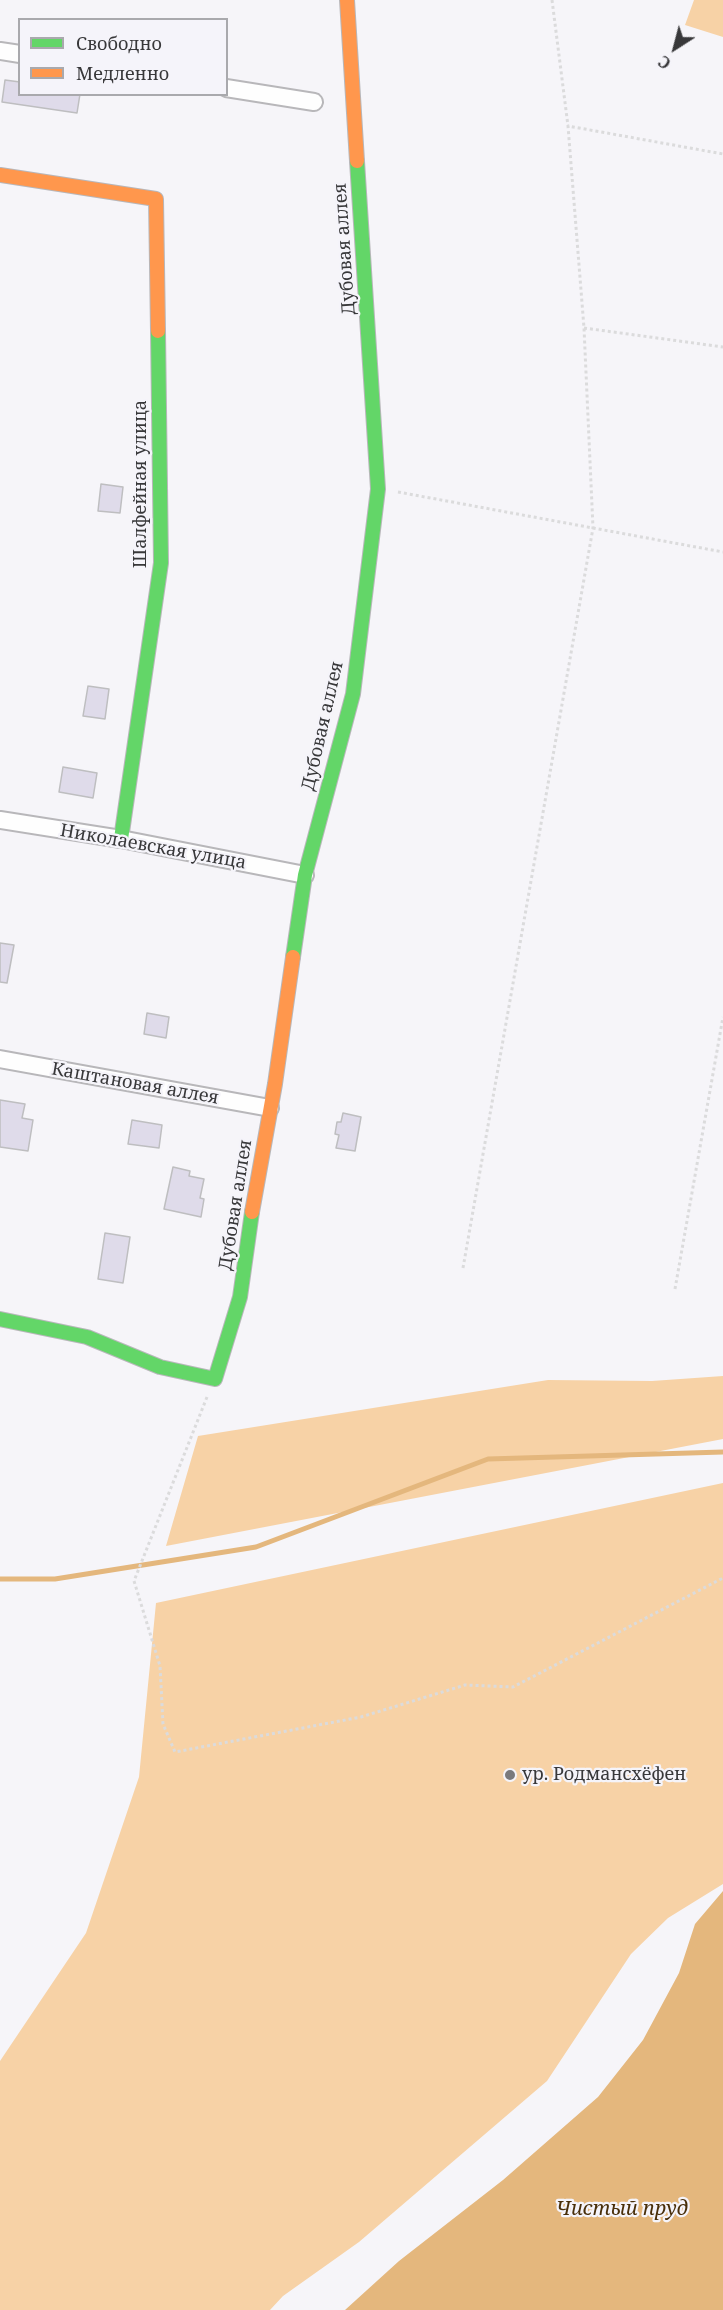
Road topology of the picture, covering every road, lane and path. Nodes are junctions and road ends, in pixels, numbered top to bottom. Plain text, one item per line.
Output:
1 (347, 0) edge
2 (552, 0) edge
3 (0, 51) edge
4 (18, 54) edge
5 (228, 88) edge
6 (314, 102) dead end
7 (568, 126) junction
8 (723, 154) edge
9 (0, 175) edge
10 (584, 328) junction
11 (723, 347) edge
12 (378, 489) junction
13 (593, 528) junction
14 (723, 552) edge
15 (0, 820) edge
16 (121, 839) junction
17 (305, 875) junction
18 (723, 1017) edge
19 (0, 1059) edge
20 (270, 1108) junction
21 (463, 1268) dead end
22 (675, 1289) dead end
23 (0, 1319) edge
24 (214, 1379) junction
25 (723, 1578) edge

1 - 12 street, Дубовая аллея
2 - 7 path
3 - 4 street
5 - 6 street
7 - 8 path
7 - 10 path
9 - 16 street, Шалфейная улица
10 - 11 path
10 - 13 path
12 - 13 path
12 - 17 street, Дубовая аллея
13 - 14 path
13 - 21 path
15 - 16 street, Николаевская улица
16 - 17 street, Николаевская улица
17 - 20 street, Дубовая аллея
18 - 22 path
19 - 20 street, Каштановая аллея
20 - 24 street, Дубовая аллея
23 - 24 street
24 - 25 path

